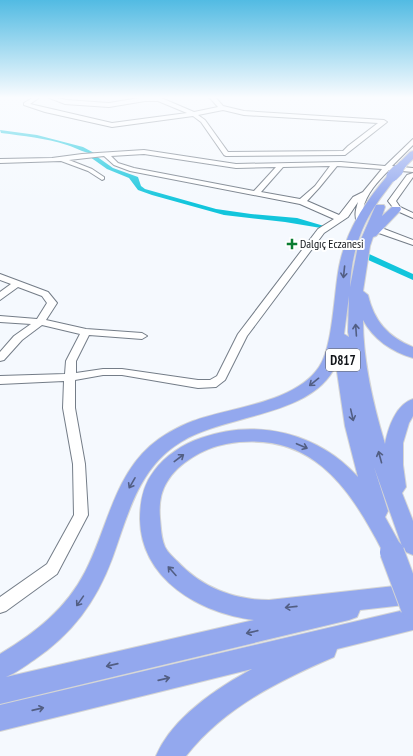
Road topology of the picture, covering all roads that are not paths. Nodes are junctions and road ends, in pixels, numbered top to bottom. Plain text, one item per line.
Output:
1 (211, 132) edge
2 (370, 132) edge
3 (413, 142) edge
4 (105, 154) junction
5 (413, 154) edge
6 (82, 156) junction
7 (0, 158) edge
8 (61, 158) junction
9 (0, 161) edge
10 (282, 164) junction
11 (334, 164) junction
12 (405, 171) edge
13 (102, 178) dead end
14 (256, 193) junction
15 (366, 194) junction
16 (302, 202) junction
17 (395, 207) junction
18 (413, 216) edge
19 (340, 219) junction
20 (360, 220) junction
21 (376, 229) junction
22 (364, 242) junction
23 (413, 243) edge
24 (358, 273) junction
25 (0, 277) edge
26 (18, 283) junction
27 (342, 294) junction
28 (0, 297) edge
29 (0, 319) edge
30 (40, 322) junction
31 (86, 332) junction
32 (142, 336) dead end
33 (413, 353) edge
34 (0, 358) edge
35 (71, 377) junction
36 (0, 380) edge
37 (413, 405) edge
38 (411, 541) edge
39 (391, 548) junction
40 (413, 594) edge
41 (0, 606) edge
42 (411, 616) edge
43 (0, 667) edge
44 (0, 691) edge
45 (0, 718) edge
46 (170, 756) edge

1 - 2 street
3 - 12 street
4 - 6 street
4 - 10 street
4 - 14 street
5 - 12 highway, D817
6 - 7 street
6 - 8 street
8 - 9 street
8 - 13 street
10 - 11 street
10 - 14 street
11 - 12 street
11 - 16 street
12 - 15 street
12 - 17 street
12 - 20 highway, D817
12 - 22 highway, D817
14 - 16 street
15 - 19 street
15 - 20 street
16 - 19 street
17 - 18 street
17 - 21 highway
19 - 35 street
20 -> 27 highway, D817
21 - 22 highway
21 - 23 street
22 - 24 highway, D817
24 - 33 highway
38 -> 24 highway, D817
25 - 26 street
26 - 28 street
26 - 30 street
27 -> 39 highway, D817
27 -> 43 highway
29 - 30 street
30 - 31 street
30 - 34 street
31 - 32 street
31 - 35 street
35 - 36 street
35 - 41 street
37 - 38 highway
40 -> 39 highway
39 - 42 highway, D817, bridge
40 -> 44 highway
45 -> 42 highway
42 - 46 highway

